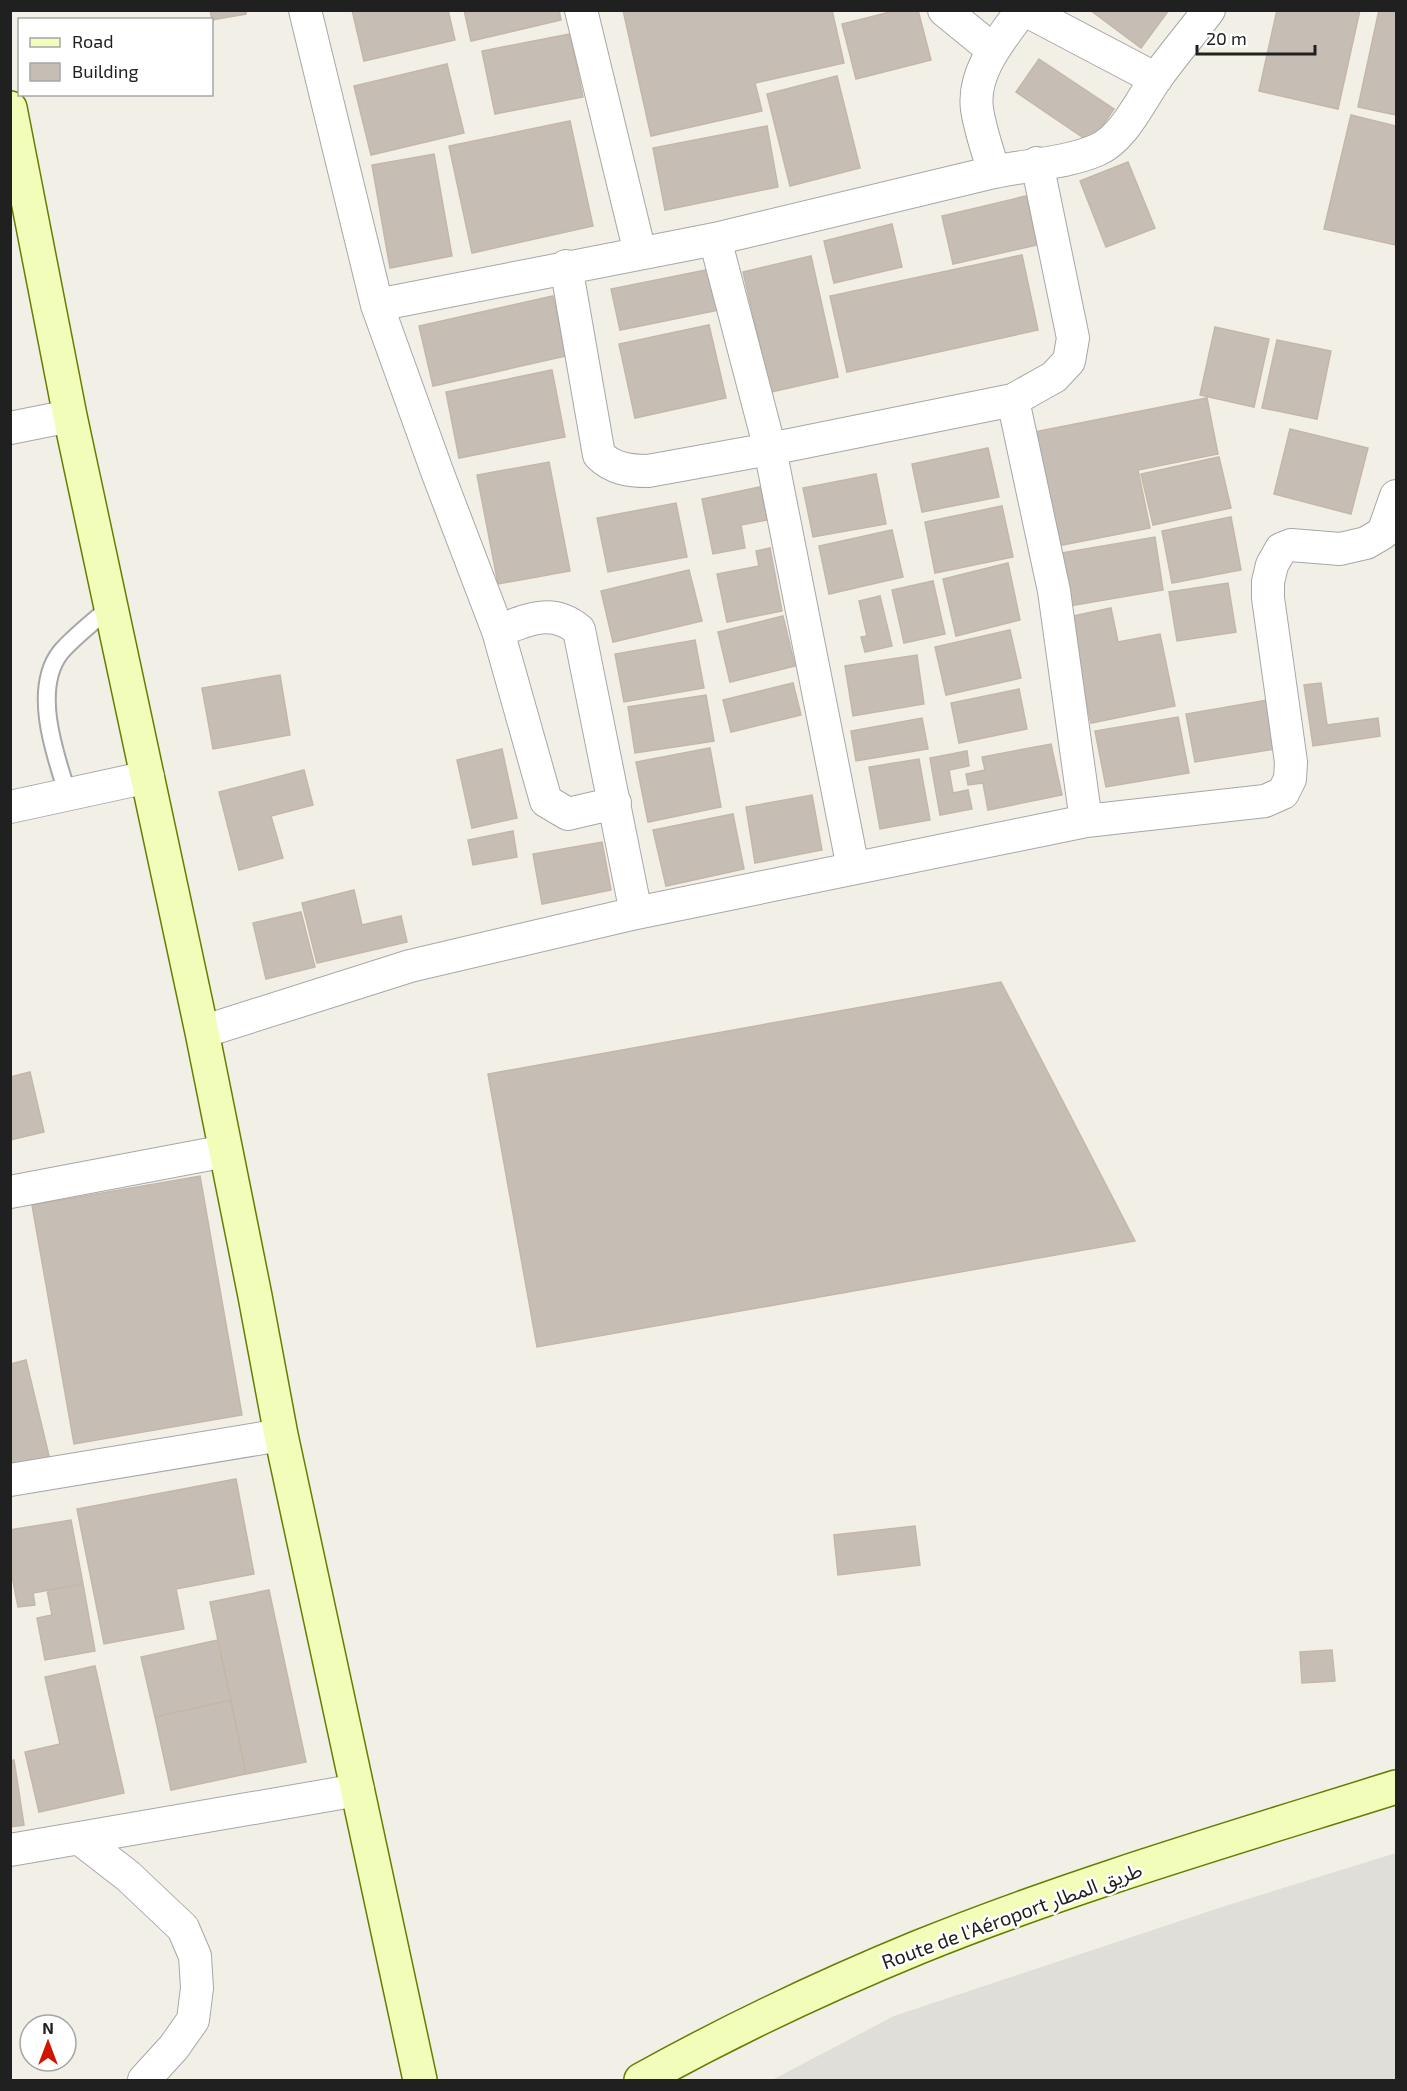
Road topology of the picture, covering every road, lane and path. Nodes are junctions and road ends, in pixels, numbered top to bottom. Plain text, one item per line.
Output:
1 (305, 10) edge
2 (581, 10) edge
3 (944, 10) edge
4 (1023, 10) edge
5 (1209, 10) edge
6 (993, 50) junction
7 (1156, 79) junction
8 (10, 108) edge
9 (1037, 164) junction
10 (994, 172) junction
11 (715, 239) junction
12 (640, 253) junction
13 (566, 266) junction
14 (377, 305) junction
15 (1013, 400) junction
16 (70, 416) junction
17 (10, 428) edge
18 (770, 449) junction
19 (1396, 496) edge
20 (111, 606) junction
21 (498, 631) junction
22 (147, 777) junction
23 (68, 795) junction
24 (615, 803) junction
25 (10, 807) edge
26 (1086, 821) junction
27 (853, 868) junction
28 (636, 913) junction
29 (202, 1032) junction
30 (226, 1151) junction
31 (10, 1192) edge
32 (281, 1435) junction
33 (10, 1480) edge
34 (1396, 1787) edge
35 (358, 1790) junction
36 (79, 1838) junction
37 (10, 1850) edge
38 (144, 2080) edge
39 (420, 2080) edge
40 (641, 2080) edge

1 - 14 street
2 - 12 street
3 - 6 street
4 - 6 street
4 - 7 street
5 - 7 street
6 - 10 street
7 - 9 street
8 - 16 street
9 - 10 street
9 - 15 street
10 - 11 street
11 - 12 street
11 - 18 street
12 - 13 street
13 - 14 street
13 - 18 street
14 - 21 street
15 - 18 street
15 - 26 street
16 - 17 street
16 - 20 street
18 - 27 street
19 - 26 street
20 - 22 street
20 - 23 lane
21 - 24 street
21 - 24 street
22 - 23 street
22 - 29 street
23 - 25 street
24 - 28 street
26 - 27 street
27 - 28 street
28 - 29 street
29 - 30 street
30 - 31 street
30 - 32 street
32 - 33 street
32 - 35 street
34 - 40 street, Route de l'Aéroport طريق المطار
35 - 36 street
35 - 39 street
36 - 37 street
36 - 38 street

